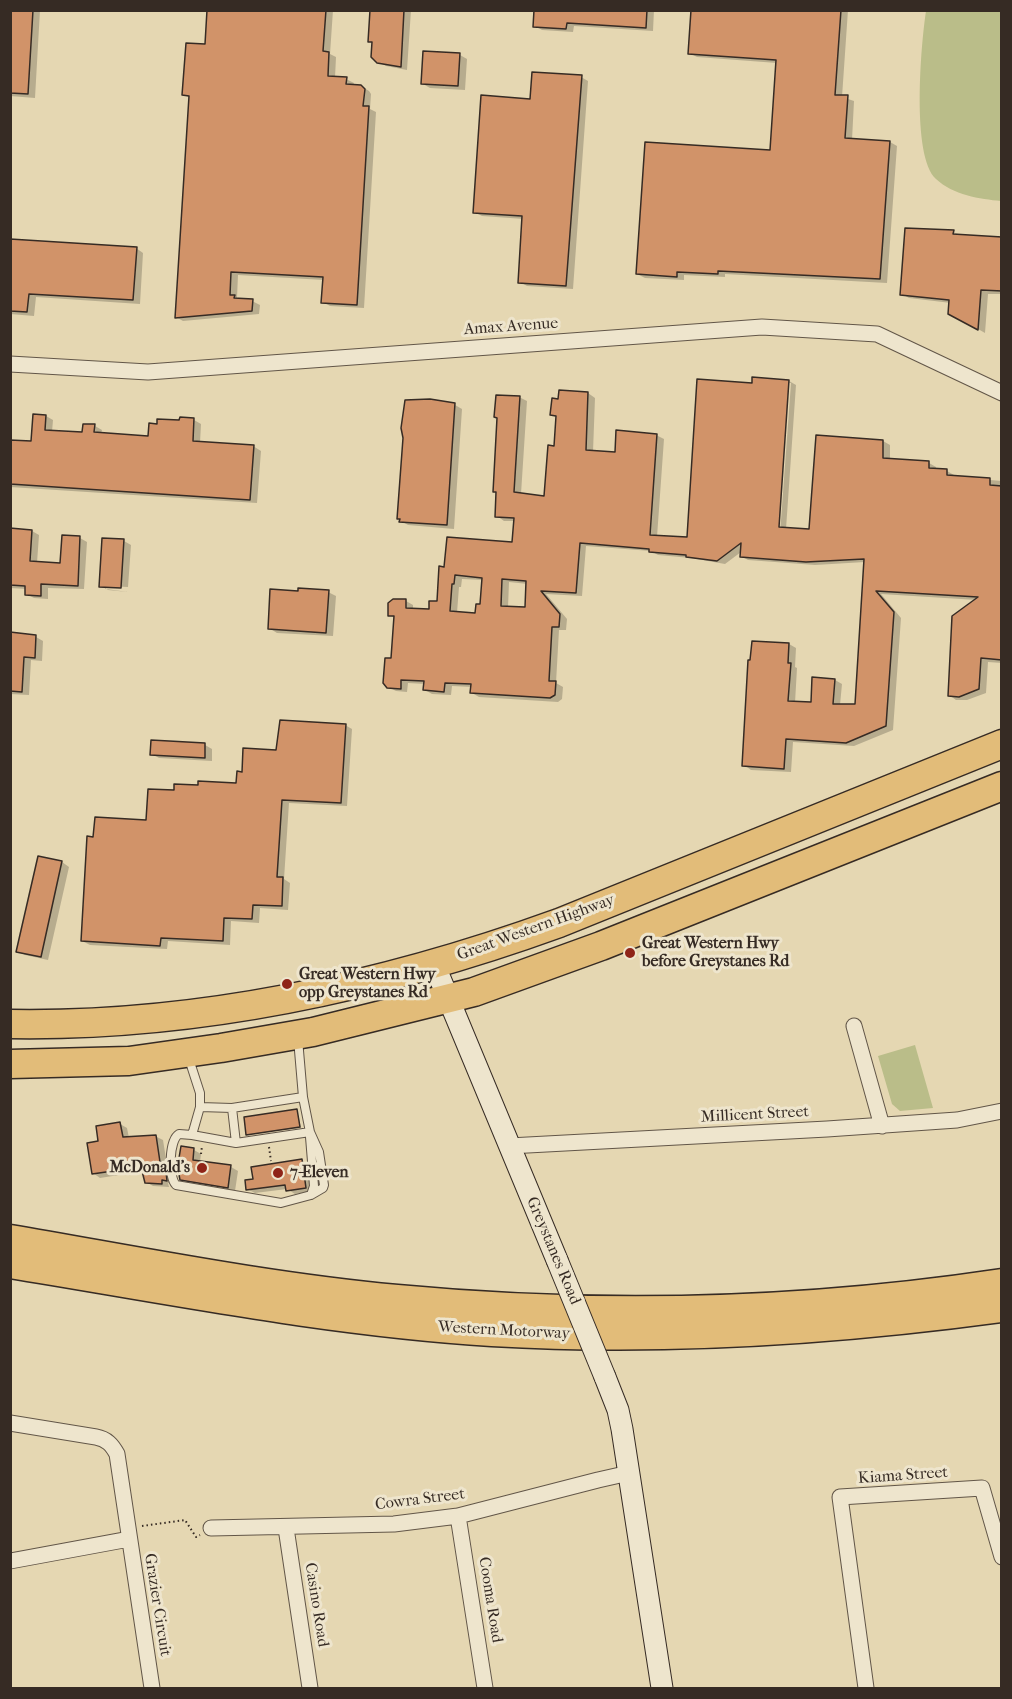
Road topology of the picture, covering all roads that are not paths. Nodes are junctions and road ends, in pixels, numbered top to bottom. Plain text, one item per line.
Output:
1 (10, 364) edge
2 (1002, 393) edge
3 (1002, 744) edge
4 (1002, 786) edge
5 (434, 964) junction
6 (448, 999) junction
7 (10, 1024) edge
8 (854, 1026) dead end
9 (298, 1034) junction
10 (187, 1053) junction
11 (10, 1064) edge
12 (303, 1097) junction
13 (200, 1107) junction
14 (232, 1108) junction
15 (1002, 1111) edge
16 (882, 1126) junction
17 (310, 1132) junction
18 (192, 1135) junction
19 (236, 1143) junction
20 (509, 1146) junction
21 (10, 1239) edge
22 (10, 1264) edge
23 (1002, 1283) edge
24 (1002, 1308) edge
25 (10, 1423) edge
26 (629, 1473) junction
27 (458, 1516) junction
28 (286, 1527) junction
29 (211, 1528) road end
30 (128, 1534) junction
31 (1002, 1557) edge
32 (10, 1561) edge
33 (152, 1689) edge
34 (310, 1689) edge
35 (485, 1689) edge
36 (662, 1689) edge
37 (866, 1689) edge

1 - 2 street, Amax Avenue
3 - 5 highway, Great Western Highway
4 - 6 highway
5 - 6 main road, Greystanes Road
5 - 7 highway, Great Western Highway
6 - 9 highway
6 - 20 main road, Greystanes Road
8 - 16 street
9 - 10 highway
9 - 12 lane
10 - 11 highway
10 - 13 lane
12 - 14 lane
12 - 17 lane
13 - 14 lane
13 - 18 lane
14 - 19 lane
15 - 16 street, Millicent Street
16 - 20 street, Millicent Street
17 - 18 lane
17 - 19 lane
18 - 19 lane
20 - 26 main road, Greystanes Road, bridge
21 - 23 highway, Western Motorway
22 - 24 highway, Western Motorway
25 - 30 street
26 - 27 street, Cowra Street
26 - 36 main road, Greystanes Road
27 - 28 street, Cowra Street
27 - 35 street, Cooma Road
28 - 29 street, Cowra Street
28 - 34 street, Casino Road
30 - 32 street, Grazier Circuit
30 - 33 street, Grazier Circuit
31 - 37 street, Kiama Street

